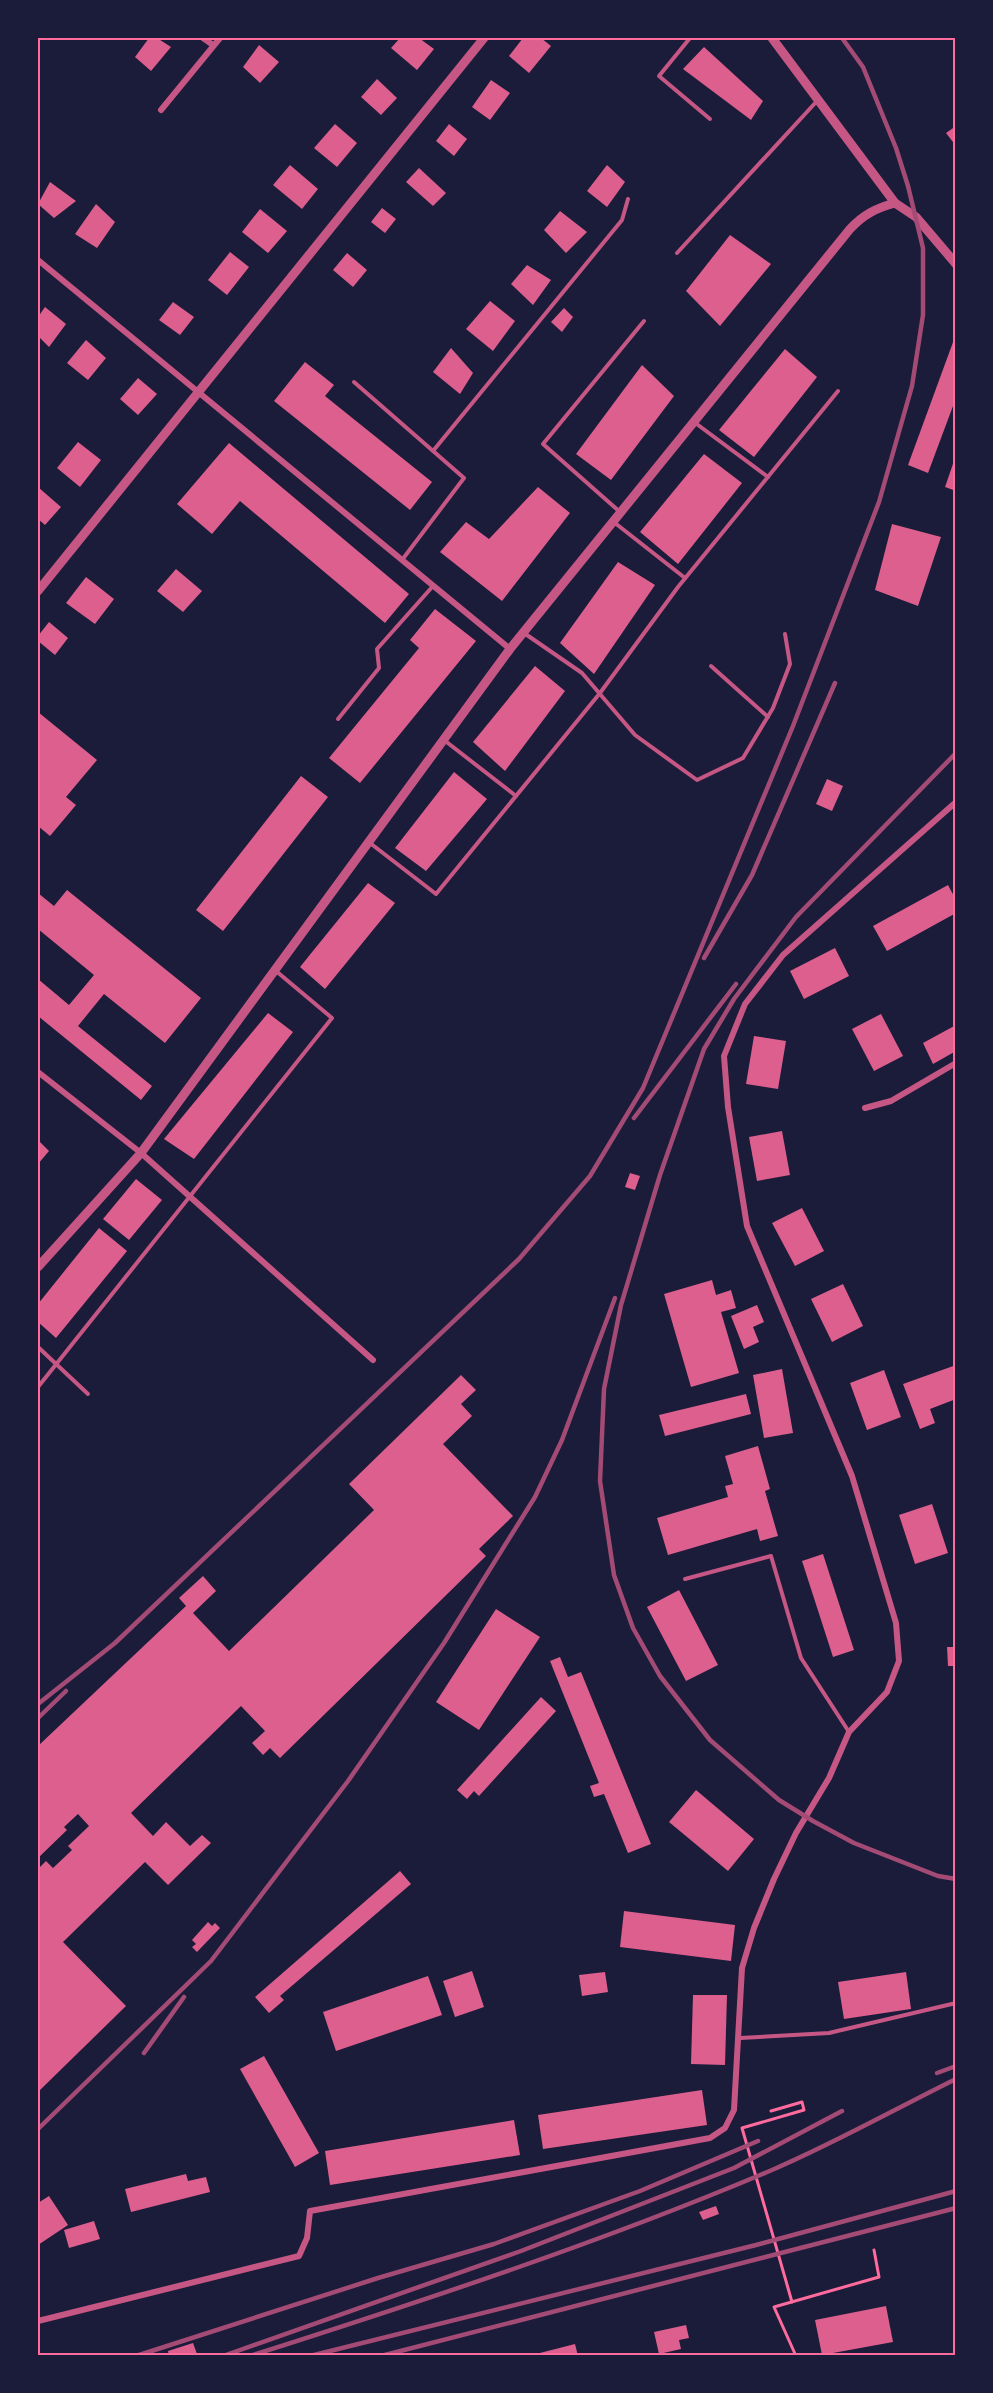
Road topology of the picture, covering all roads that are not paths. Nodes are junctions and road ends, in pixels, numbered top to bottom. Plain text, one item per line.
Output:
1 (203, 38) edge
2 (220, 38) edge
3 (484, 38) edge
4 (690, 38) edge
5 (772, 38) edge
6 (213, 45) junction
7 (819, 98) junction
8 (161, 110) dead end
9 (710, 119) dead end
10 (628, 199) dead end
11 (895, 203) junction
12 (677, 253) dead end
13 (38, 260) edge
14 (956, 264) edge
15 (644, 321) dead end
16 (354, 382) dead end
17 (838, 391) dead end
18 (197, 393) junction
19 (694, 421) junction
20 (433, 451) junction
21 (768, 477) junction
22 (620, 512) junction
23 (613, 521) junction
24 (401, 560) junction
25 (685, 579) junction
26 (433, 586) junction
27 (38, 591) edge
28 (523, 633) junction
29 (785, 634) dead end
30 (510, 649) junction
31 (711, 666) dead end
32 (600, 693) junction
33 (768, 717) junction
34 (338, 719) dead end
35 (444, 740) junction
36 (516, 796) junction
37 (956, 802) edge
38 (369, 842) junction
39 (275, 970) junction
40 (956, 1063) edge
41 (38, 1072) edge
42 (865, 1108) dead end
43 (141, 1153) junction
44 (188, 1195) junction
45 (38, 1267) edge
46 (38, 1347) edge
47 (373, 1360) dead end
48 (56, 1364) junction
49 (38, 1386) edge
50 (88, 1394) dead end
51 (685, 1579) dead end
52 (849, 1732) junction
53 (956, 2003) edge
54 (740, 2038) junction
55 (38, 2321) edge

1 - 6 street
2 - 6 street
3 - 18 street
4 - 9 lane
5 - 7 street
6 - 8 street
7 - 11 street
7 - 12 lane
10 - 20 lane
11 - 14 street
11 - 19 street
13 - 18 street
15 - 22 lane
16 - 20 lane
17 - 21 lane
18 - 24 street
18 - 27 street
19 - 21 lane
19 - 22 street
20 - 24 lane
21 - 25 lane
22 - 23 street
23 - 25 lane
23 - 28 street
24 - 26 street
25 - 32 lane
26 - 30 street
26 - 34 lane
28 - 30 street
28 - 32 lane
29 - 33 lane
30 - 35 street
31 - 33 lane
32 - 33 lane
32 - 36 lane
35 - 36 lane
35 - 38 street
36 - 38 lane
37 - 52 street
38 - 39 street
39 - 43 street
39 - 44 lane
40 - 42 street
41 - 43 street
43 - 44 street
43 - 45 street
44 - 47 street
44 - 48 lane
46 - 48 lane
48 - 49 lane
48 - 50 lane
51 - 52 lane
52 - 54 street
53 - 54 lane
54 - 55 street

